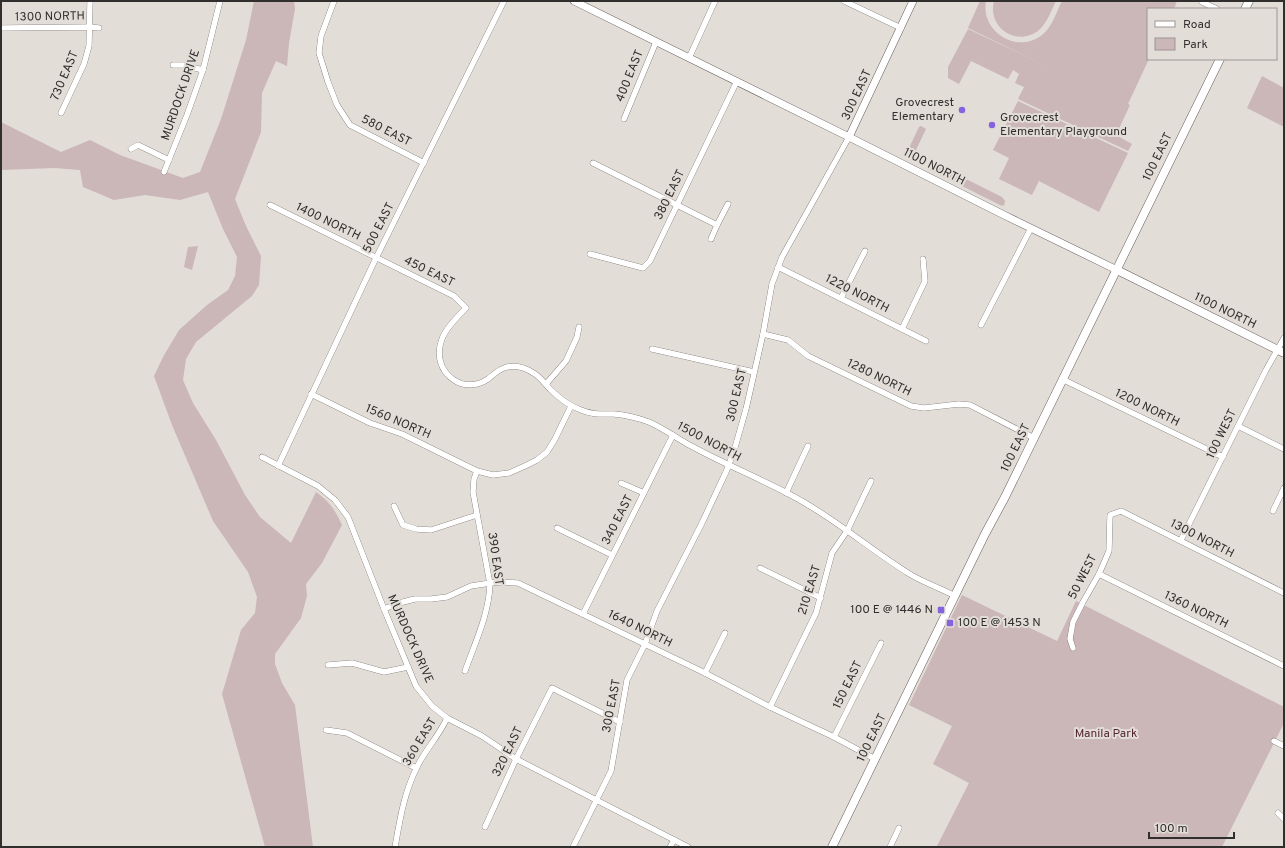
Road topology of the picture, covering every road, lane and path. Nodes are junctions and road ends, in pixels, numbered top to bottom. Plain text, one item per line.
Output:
1 (90, 1) edge
2 (220, 1) edge
3 (334, 1) edge
4 (504, 1) edge
5 (574, 1) edge
6 (715, 1) edge
7 (844, 1) edge
8 (913, 1) edge
9 (1202, 2) edge
10 (1215, 8) edge
11 (90, 27) junction
12 (1, 28) edge
13 (99, 28) dead end
14 (901, 28) junction
15 (656, 42) junction
16 (689, 58) junction
17 (1220, 60) edge
18 (173, 64) dead end
19 (203, 70) junction
20 (738, 81) junction
21 (61, 112) dead end
22 (624, 119) dead end
23 (849, 137) junction
24 (131, 149) dead end
25 (169, 160) junction
26 (424, 163) junction
27 (593, 163) dead end
28 (164, 172) dead end
29 (728, 204) dead end
30 (270, 205) dead end
31 (677, 206) junction
32 (717, 226) junction
33 (1031, 228) junction
34 (711, 239) dead end
35 (865, 250) dead end
36 (590, 254) dead end
37 (376, 258) junction
38 (923, 260) dead end
39 (778, 267) junction
40 (1117, 270) junction
41 (841, 298) junction
42 (981, 325) dead end
43 (579, 327) dead end
44 (902, 329) junction
45 (763, 334) junction
46 (1284, 338) edge
47 (926, 341) dead end
48 (652, 349) dead end
49 (1281, 352) edge
50 (754, 372) junction
51 (446, 374) joint
52 (1062, 380) junction
53 (546, 384) junction
54 (311, 394) junction
55 (571, 406) junction
56 (1238, 426) junction
57 (673, 435) junction
58 (1034, 438) junction
59 (808, 446) dead end
60 (1284, 449) edge
61 (262, 457) dead end
62 (1223, 457) junction
63 (728, 465) junction
64 (278, 466) junction
65 (477, 471) junction
66 (871, 481) dead end
67 (621, 483) dead end
68 (1284, 488) edge
69 (644, 493) junction
70 (786, 493) junction
71 (394, 506) dead end
72 (1273, 511) dead end
73 (477, 515) junction
74 (1110, 515) joint
75 (557, 528) dead end
76 (847, 531) junction
77 (1181, 540) junction
78 (612, 555) junction
79 (760, 568) dead end
80 (1099, 574) junction
81 (490, 584) junction
82 (1284, 593) edge
83 (955, 596) junction
84 (821, 598) junction
85 (384, 608) junction
86 (583, 614) junction
87 (725, 633) dead end
88 (881, 643) dead end
89 (644, 644) junction
90 (1073, 648) dead end
91 (328, 665) dead end
92 (1284, 666) edge
93 (408, 667) junction
94 (465, 671) dead end
95 (705, 673) junction
96 (770, 707) junction
97 (447, 718) junction
98 (620, 722) junction
99 (326, 730) dead end
100 (834, 738) junction
101 (1274, 741) dead end
102 (1284, 746) edge
103 (516, 759) junction
104 (875, 759) junction
105 (416, 768) junction
106 (596, 800) junction
107 (1278, 813) dead end
108 (1284, 819) edge
109 (485, 826) dead end
110 (899, 828) dead end
111 (674, 840) junction
112 (395, 847) edge
113 (574, 847) edge
114 (670, 847) edge
115 (688, 847) edge
116 (832, 847) edge
117 (890, 847) edge

1 - 11 street, 730 EAST
2 - 19 street, MURDOCK DRIVE
3 - 26 street, 580 EAST
4 - 26 street, 500 EAST
5 - 15 street, 1100 NORTH
6 - 16 street
7 - 14 street
8 - 14 street, 300 EAST
9 - 10 street
11 - 12 street, 1300 NORTH
11 - 13 street, 1300 NORTH
11 - 21 street, 730 EAST
14 - 23 street, 300 EAST
15 - 16 street, 1100 NORTH
15 - 22 street, 400 EAST
16 - 20 street, 1100 NORTH
17 - 40 main road, 100 EAST
18 - 19 street
19 - 25 street, MURDOCK DRIVE
20 - 23 street, 1100 NORTH
20 - 31 street, 380 EAST
23 - 33 street, 1100 NORTH
23 - 39 street, 300 EAST
24 - 25 street
25 - 28 street, MURDOCK DRIVE
26 - 37 street, 500 EAST
27 - 31 street
29 - 32 street
30 - 37 street, 1400 NORTH
31 - 32 street
31 - 36 street, 380 EAST
32 - 34 street
33 - 40 street, 1100 NORTH
33 - 42 street
35 - 41 street
37 - 51 street, 450 EAST
37 - 54 street, 500 EAST
38 - 44 street
39 - 41 street, 1220 NORTH
39 - 45 street, 300 EAST
40 - 49 main road, 1100 NORTH
40 - 52 main road, 100 EAST
41 - 44 street, 1220 NORTH
43 - 53 street
44 - 47 street, 1220 NORTH
45 - 50 street, 300 EAST
45 - 58 street, 1280 NORTH
46 - 49 street, 100 WEST
48 - 50 street
49 - 56 street, 100 WEST
50 - 63 street, 300 EAST
51 - 53 street, 1500 NORTH
52 - 58 main road, 100 EAST
52 - 62 street, 1200 NORTH
53 - 55 street, 1500 NORTH
54 - 64 street, 500 EAST
54 - 65 street, 1560 NORTH
55 - 57 street, 1500 NORTH
55 - 65 street, 1560 NORTH
56 - 60 street
56 - 62 street, 100 WEST
57 - 63 street, 1500 NORTH
57 - 69 street, 340 EAST
58 - 83 main road, 100 EAST
59 - 70 street
61 - 64 street, MURDOCK DRIVE
62 - 77 street, 100 WEST
63 - 70 street, 1500 NORTH
63 - 89 street, 300 EAST
64 - 85 street, MURDOCK DRIVE
65 - 73 street, 390 EAST
66 - 76 street, 210 EAST
67 - 69 street
68 - 72 street
69 - 78 street, 340 EAST
70 - 76 street, 1500 NORTH
71 - 73 street
73 - 81 street, 390 EAST
74 - 77 street, 1300 NORTH
74 - 80 street, 50 WEST
75 - 78 street
76 - 83 street, 1500 NORTH
76 - 84 street, 210 EAST
77 - 82 street, 1300 NORTH
78 - 86 street, 340 EAST
79 - 84 street
80 - 90 street, 50 WEST
80 - 92 street, 1360 NORTH
81 - 85 street, 1640 NORTH
81 - 86 street, 1640 NORTH
81 - 94 street, 390 EAST
83 - 104 main road, 100 EAST
84 - 96 street, 210 EAST
85 - 93 street, MURDOCK DRIVE
86 - 89 street, 1640 NORTH
87 - 95 street
88 - 100 street, 150 EAST
89 - 95 street, 1640 NORTH
89 - 98 street, 300 EAST
91 - 93 street
93 - 97 street, MURDOCK DRIVE
95 - 96 street, 1640 NORTH
96 - 100 street, 1640 NORTH
97 - 103 street, MURDOCK DRIVE
97 - 105 street, 360 EAST
98 - 103 street, 320 EAST
98 - 106 street, 300 EAST
99 - 105 street
100 - 104 street, 1640 NORTH
101 - 102 street
103 - 106 street, MURDOCK DRIVE
103 - 109 street, 320 EAST
104 - 116 main road, 100 EAST
105 - 112 street, 360 EAST
106 - 111 street, MURDOCK DRIVE
106 - 113 street, 300 EAST
107 - 108 street
110 - 117 street
111 - 114 street
111 - 115 street, MURDOCK DRIVE

